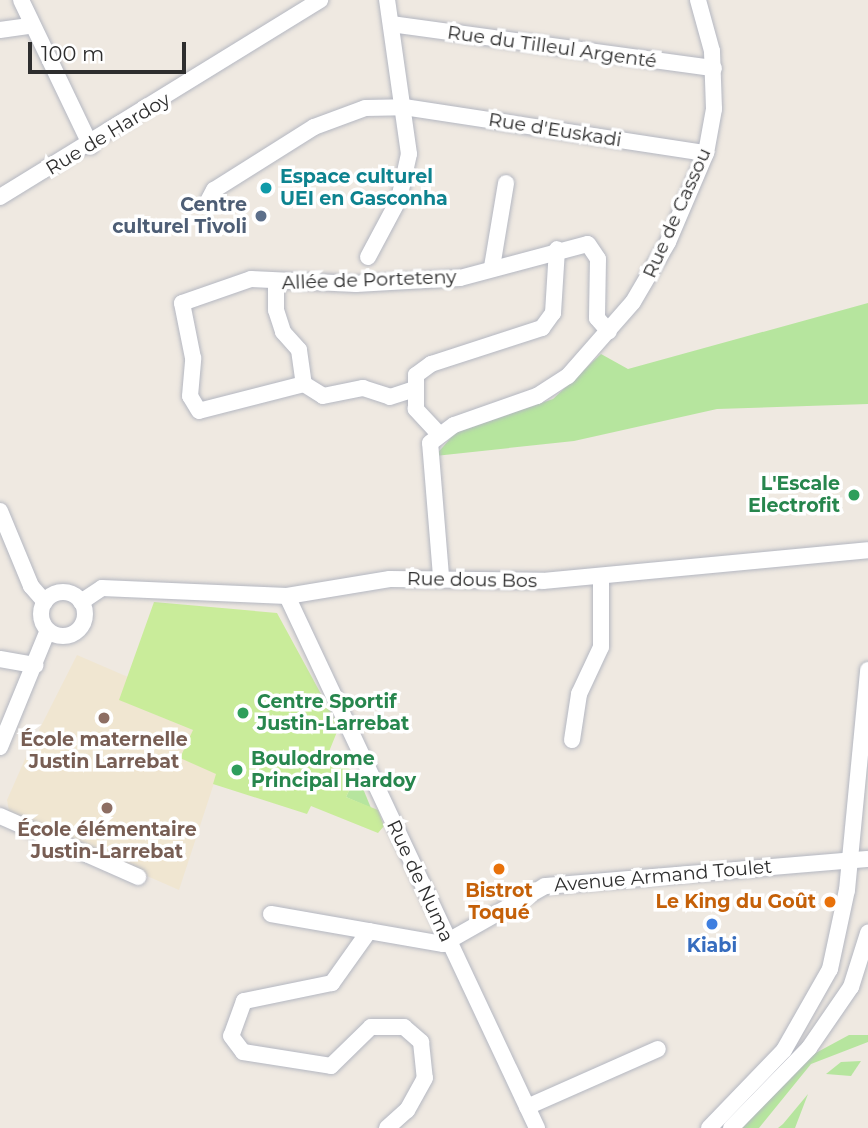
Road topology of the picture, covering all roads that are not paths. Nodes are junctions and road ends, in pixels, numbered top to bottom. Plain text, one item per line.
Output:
1 (21, 0) edge
2 (320, 0) edge
3 (387, 0) edge
4 (698, 0) edge
5 (391, 24) junction
6 (30, 26) junction
7 (0, 30) edge
8 (714, 68) junction
9 (404, 107) junction
10 (91, 146) junction
11 (706, 153) junction
12 (506, 183) dead end
13 (0, 197) edge
14 (207, 203) dead end
15 (557, 248) junction
16 (368, 257) dead end
17 (492, 267) junction
18 (276, 284) junction
19 (609, 331) junction
20 (304, 384) junction
21 (412, 390) junction
22 (438, 433) junction
23 (1, 515) edge
24 (868, 550) edge
25 (441, 576) junction
26 (601, 577) junction
27 (287, 596) junction
28 (45, 601) junction
29 (81, 602) junction
30 (48, 630) junction
31 (0, 659) edge
32 (35, 665) junction
33 (868, 670) edge
34 (572, 740) dead end
35 (0, 747) edge
36 (0, 816) edge
37 (868, 859) edge
38 (850, 862) junction
39 (138, 877) dead end
40 (271, 915) dead end
41 (369, 931) junction
42 (868, 933) edge
43 (449, 943) junction
44 (658, 1049) dead end
45 (527, 1107) junction
46 (387, 1128) edge
47 (537, 1128) edge
48 (709, 1128) edge
49 (731, 1128) edge

1 - 6 street
2 - 10 street, Rue de Hardoy
3 - 5 street
4 - 8 street, Rue de Cassou
5 - 8 street, Rue du Tilleul Argenté
5 - 9 street
6 - 7 street
6 - 10 street
8 - 11 street, Rue de Cassou
9 - 11 street, Rue d'Euskadi
9 - 14 street, Rue d'Euskadi
9 - 16 street
10 - 13 street, Rue de Hardoy
11 - 19 street, Rue de Cassou
12 - 17 street
15 - 17 street, Allée de Porteteny
15 - 19 street, Allée de Porteteny
15 - 21 street
17 - 18 street, Allée de Porteteny
18 - 20 street
18 - 20 street, Allée de Porteteny
19 - 22 street, Rue de Cassou
20 - 21 street
21 - 22 street
22 - 25 street
23 - 28 street
24 - 26 street, Rue dous Bos
25 - 26 street, Rue dous Bos
25 - 27 street, Rue dous Bos
26 - 34 street
27 - 29 street, Rue dous Bos
27 - 43 street, Rue de Numa
28 - 29 street
28 - 30 street
29 - 30 street
30 - 32 street
31 - 32 street
32 - 35 street
33 - 38 street
36 - 39 street
37 - 38 street, Avenue Armand Toulet
38 - 43 street, Avenue Armand Toulet
38 - 48 street
40 - 41 street
41 - 43 street
41 - 46 street
42 - 49 street
43 - 45 street, Rue de Numa
44 - 45 street
45 - 47 street, Rue de Numa

